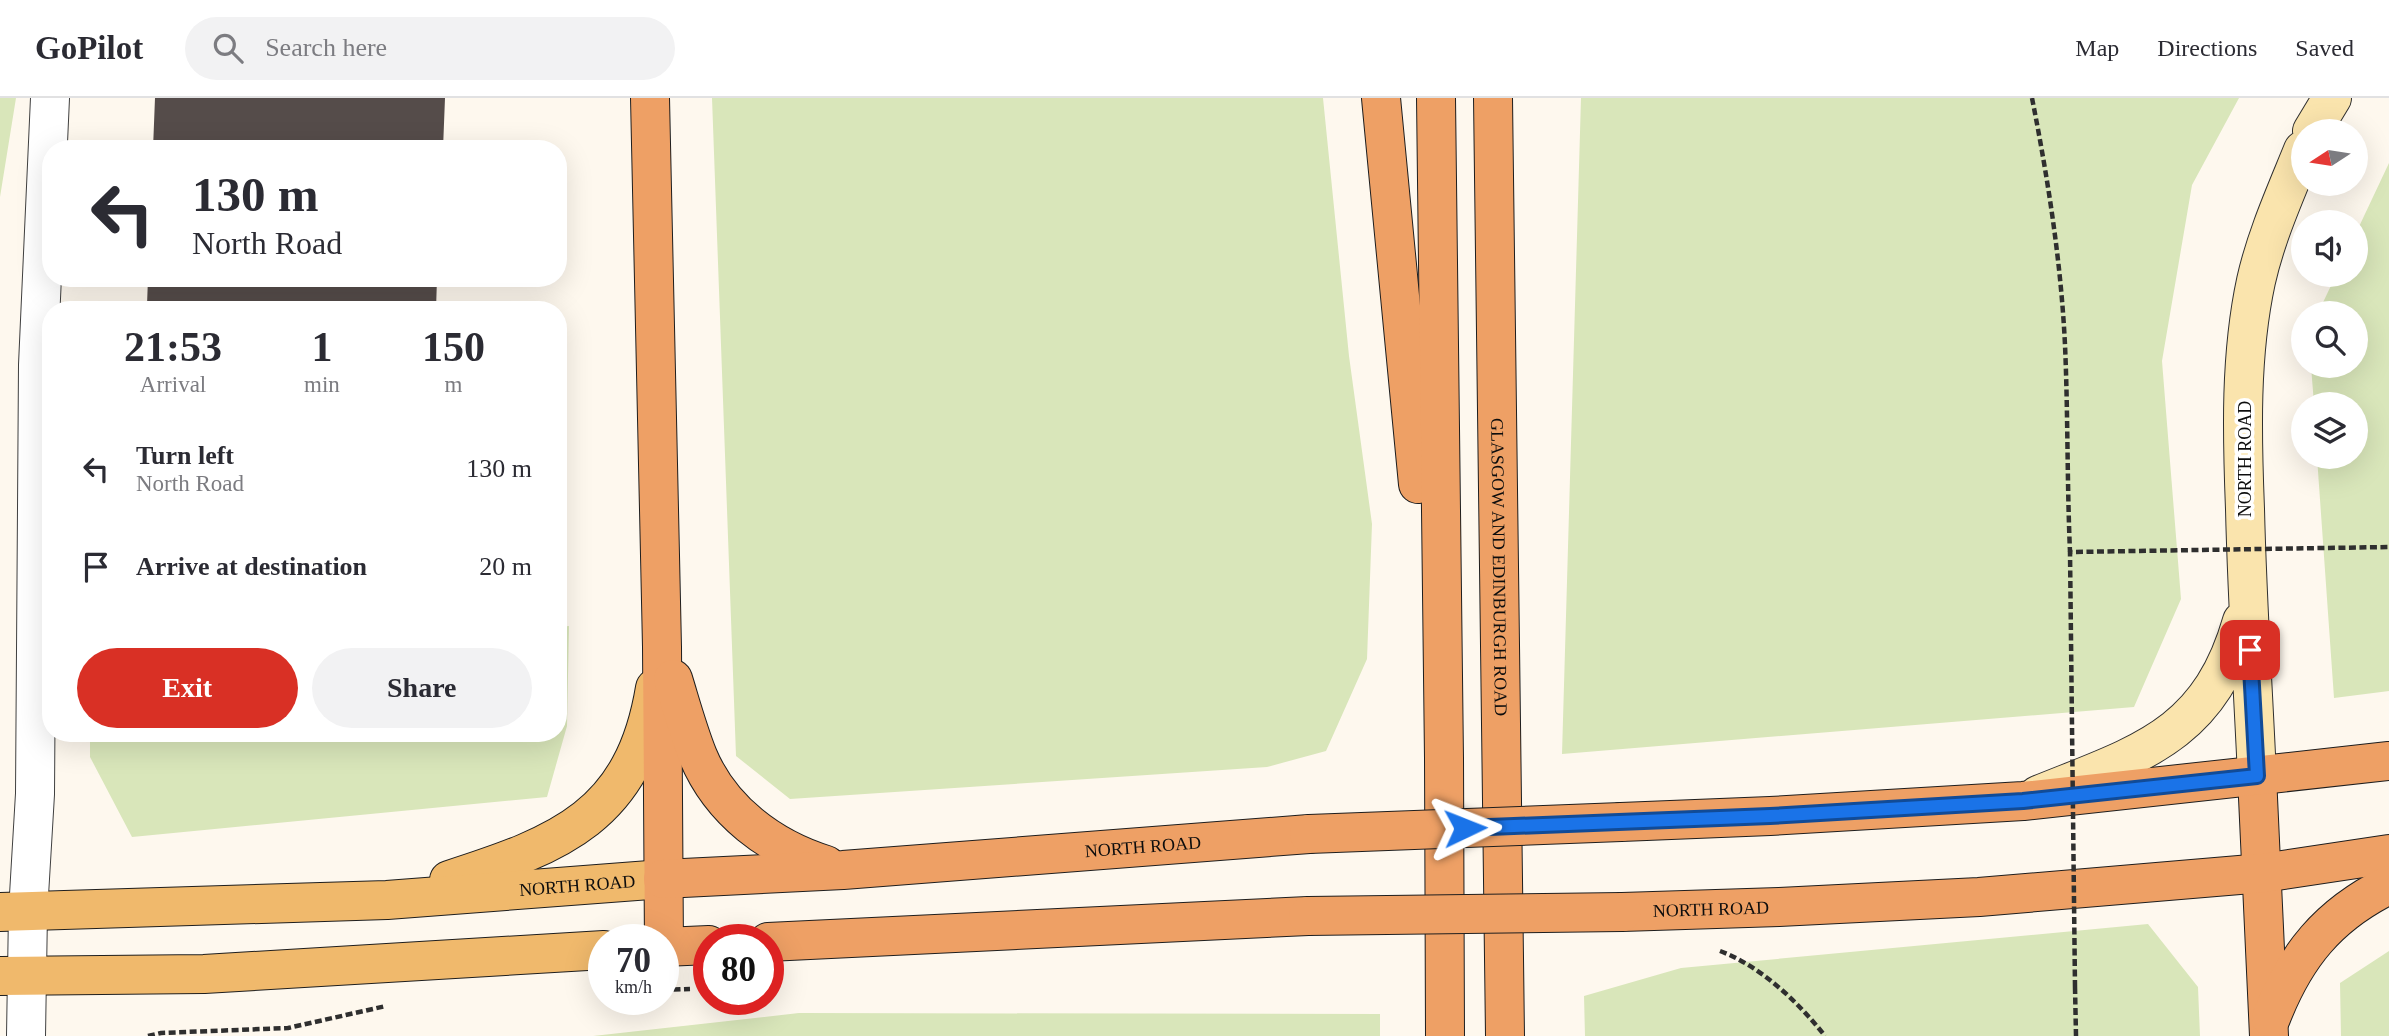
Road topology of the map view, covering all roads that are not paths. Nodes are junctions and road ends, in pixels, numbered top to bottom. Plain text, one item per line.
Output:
1 (50, 98) edge
2 (650, 98) edge
3 (1381, 98) edge
4 (1436, 98) edge
5 (1493, 98) edge
6 (2332, 98) edge
7 (2319, 119) edge
8 (48, 140) edge
9 (2291, 179) edge
10 (42, 276) edge
11 (2248, 602) junction
12 (662, 647) junction
13 (1444, 758) junction
14 (2389, 761) edge
15 (2257, 776) junction
16 (2023, 801) junction
17 (2389, 854) edge
18 (843, 870) junction
19 (2263, 873) junction
20 (663, 879) junction
21 (2389, 885) edge
22 (387, 900) junction
23 (14, 912) edge
24 (664, 924) edge
25 (784, 941) edge
26 (588, 951) edge
27 (14, 976) edge
28 (2269, 1030) edge
29 (26, 1036) edge
30 (1445, 1036) edge
31 (1505, 1036) edge

1 - 8 street
2 - 12 highway
3 - 13 highway
4 - 13 highway
5 - 31 highway, GLASGOW AND EDINBURGH ROAD
6 - 7 main road
9 - 11 main road, NORTH ROAD
10 - 23 street
11 - 15 main road, NORTH ROAD
11 - 16 main road
12 - 18 highway
12 - 20 highway
12 - 22 main road
13 - 30 highway
14 - 15 highway
15 - 16 highway, NORTH ROAD
15 - 19 highway, NORTH ROAD
16 - 18 highway, NORTH ROAD, bridge
17 - 19 highway
18 - 20 highway, NORTH ROAD
19 - 25 highway, NORTH ROAD, bridge
19 - 28 highway
20 - 22 main road, NORTH ROAD
20 - 24 highway
21 - 28 highway
22 - 23 main road, NORTH ROAD
23 - 27 street
26 - 27 main road
27 - 29 street

